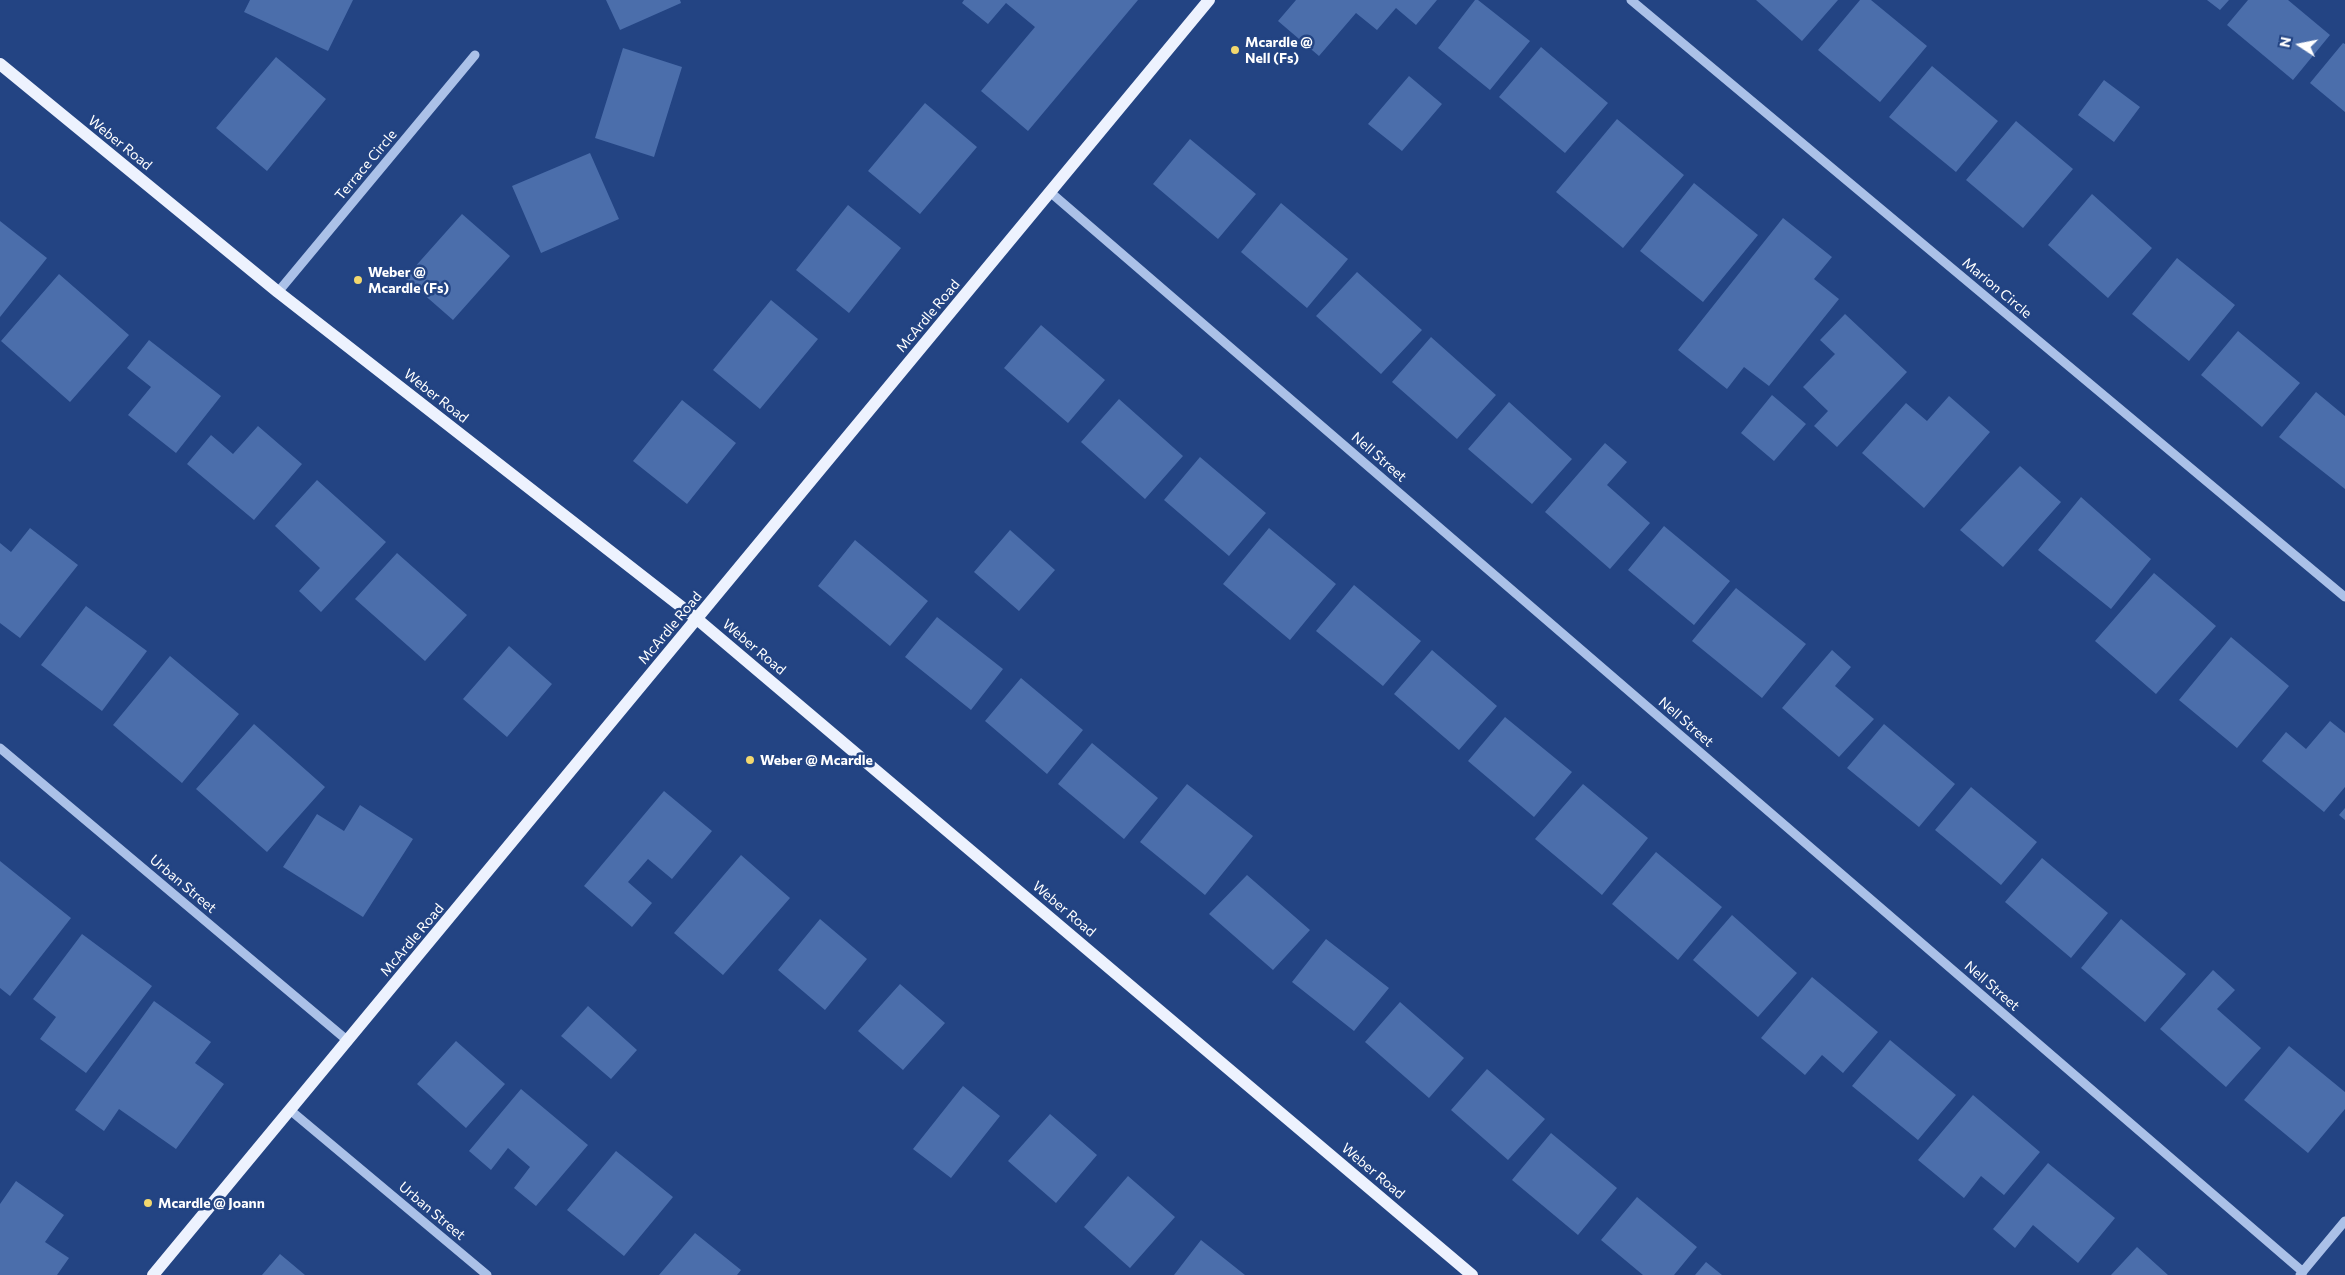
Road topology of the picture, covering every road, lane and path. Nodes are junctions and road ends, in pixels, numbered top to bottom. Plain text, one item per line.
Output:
1 (1210, 0) edge
2 (1631, 0) edge
3 (475, 55) dead end
4 (0, 64) edge
5 (1050, 192) junction
6 (278, 292) junction
7 (2345, 597) edge
8 (697, 619) junction
9 (0, 748) edge
10 (348, 1041) junction
11 (290, 1110) junction
12 (2345, 1221) edge
13 (2301, 1273) edge
14 (153, 1275) edge
15 (487, 1275) edge
16 (1472, 1275) edge

1 - 5 main road, McArdle Road
2 - 7 street, Marion Circle
3 - 6 street, Terrace Circle
4 - 6 main road, Weber Road
5 - 8 main road, McArdle Road
5 - 13 street, Nell Street
6 - 8 main road, Weber Road
8 - 10 main road, McArdle Road
8 - 16 main road, Weber Road
9 - 10 street, Urban Street
10 - 11 main road, McArdle Road
11 - 14 main road, McArdle Road
11 - 15 street, Urban Street
12 - 13 street

